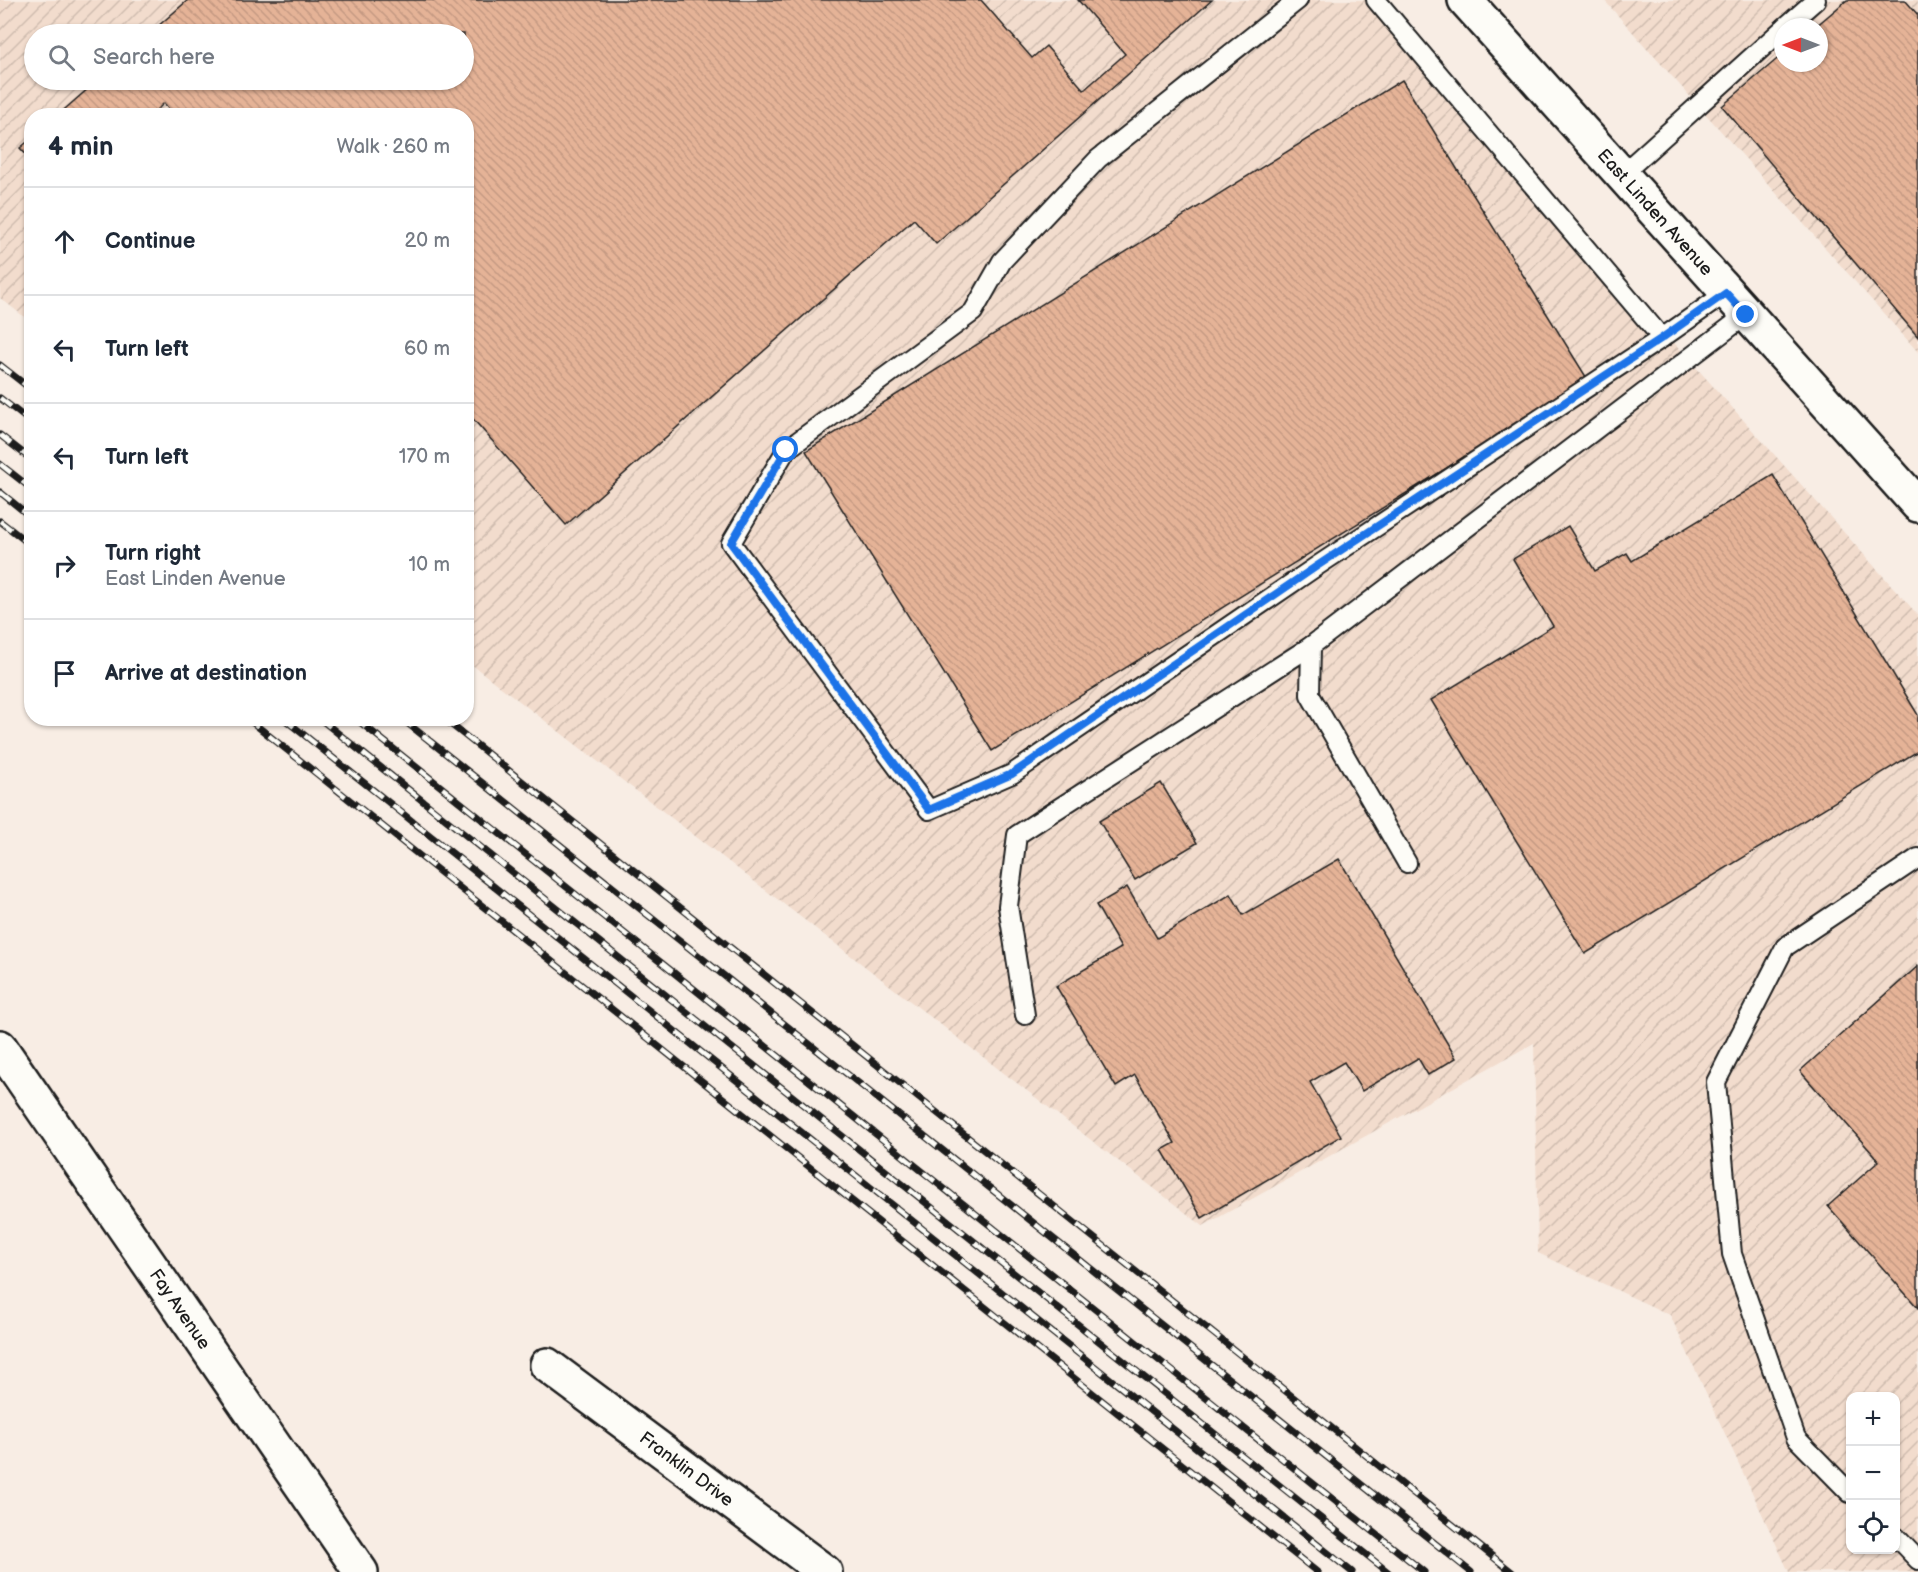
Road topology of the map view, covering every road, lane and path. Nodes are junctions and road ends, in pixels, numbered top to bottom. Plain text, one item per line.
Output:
1 (1298, 0) edge
2 (1376, 0) edge
3 (1465, 0) edge
4 (1816, 0) edge
5 (1795, 18) edge
6 (1774, 37) edge
7 (1621, 174) junction
8 (1736, 304) junction
9 (1662, 338) junction
10 (1918, 505) edge
11 (1311, 646) junction
12 (1918, 858) edge
13 (1407, 863) dead end
14 (1025, 1015) dead end
15 (0, 1047) edge
16 (547, 1365) dead end
17 (1846, 1488) edge
18 (1900, 1542) edge
19 (1918, 1560) edge
20 (361, 1572) edge
21 (825, 1572) edge

1 - 9 lane
2 - 9 lane
3 - 7 street, East Linden Avenue
4 - 5 lane
6 - 7 lane
7 - 8 street, East Linden Avenue
8 - 9 lane
8 - 10 street, East Linden Avenue
8 - 11 lane
11 - 13 lane
11 - 14 lane
12 - 17 lane
15 - 20 street, Fay Avenue
16 - 21 street, Franklin Drive
18 - 19 lane

